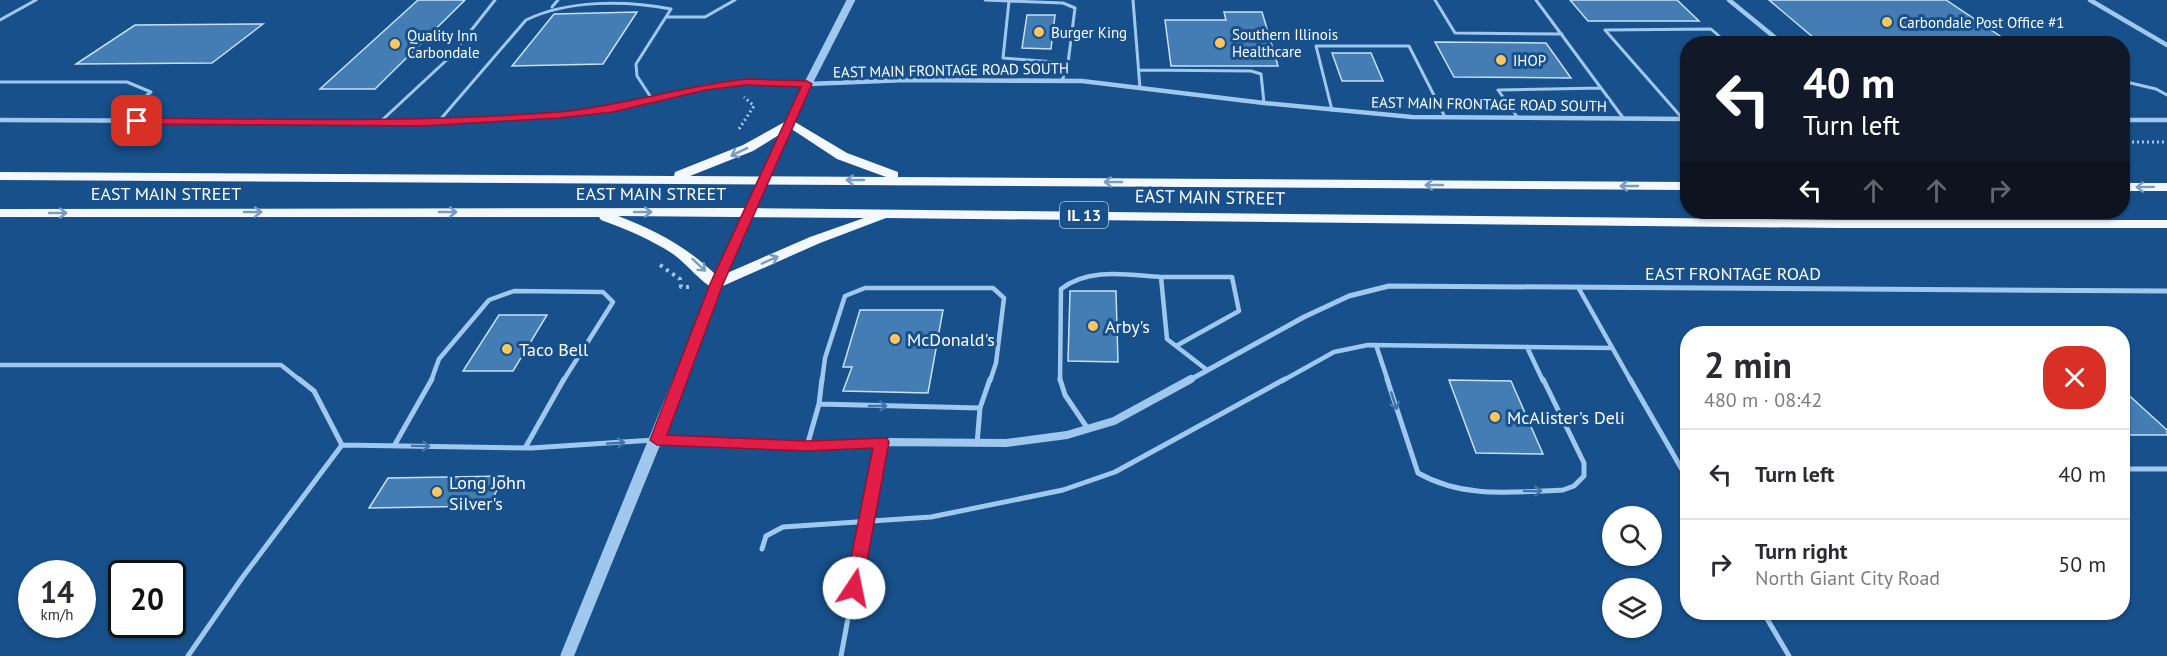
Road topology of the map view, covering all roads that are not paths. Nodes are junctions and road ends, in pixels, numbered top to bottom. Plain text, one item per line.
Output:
1 (36, 0) edge
2 (495, 0) edge
3 (558, 0) edge
4 (735, 0) edge
5 (850, 0) edge
6 (985, 0) edge
7 (1132, 0) edge
8 (1435, 0) edge
9 (1536, 0) edge
10 (1729, 0) edge
11 (2090, 0) edge
12 (1009, 2) junction
13 (552, 7) junction
14 (666, 17) junction
15 (0, 20) edge
16 (1562, 34) junction
17 (1719, 36) edge
18 (1773, 36) edge
19 (2167, 45) edge
20 (1068, 63) junction
21 (1139, 70) junction
22 (1062, 81) junction
23 (0, 82) edge
24 (2130, 83) edge
25 (807, 84) junction
26 (1140, 88) junction
27 (1601, 88) junction
28 (2167, 95) edge
29 (652, 99) junction
30 (1264, 103) junction
31 (1332, 110) junction
32 (1680, 113) edge
33 (1444, 117) junction
34 (1518, 118) junction
35 (1624, 119) junction
36 (1680, 119) edge
37 (0, 120) edge
38 (2130, 120) edge
39 (2167, 120) edge
40 (114, 121) junction
41 (439, 121) junction
42 (380, 122) junction
43 (790, 123) junction
44 (0, 176) edge
45 (664, 179) junction
46 (764, 180) junction
47 (911, 181) junction
48 (1680, 186) edge
49 (2130, 187) edge
50 (2167, 187) edge
51 (590, 212) junction
52 (749, 212) junction
53 (0, 213) edge
54 (889, 213) junction
55 (2167, 224) edge
56 (1161, 277) junction
57 (717, 284) junction
58 (1578, 287) junction
59 (2167, 291) edge
60 (1376, 345) junction
61 (1176, 346) junction
62 (1527, 347) junction
63 (1612, 348) junction
64 (0, 365) edge
65 (1207, 370) junction
66 (819, 404) junction
67 (980, 408) junction
68 (1088, 429) junction
69 (657, 440) junction
70 (882, 442) junction
71 (977, 444) junction
72 (342, 445) junction
73 (394, 446) junction
74 (807, 446) junction
75 (525, 448) junction
76 (1680, 461) edge
77 (2130, 469) edge
78 (2167, 469) edge
79 (867, 520) junction
80 (762, 549) dead end
81 (1768, 620) edge
82 (188, 656) edge
83 (567, 656) edge
84 (841, 656) edge
85 (1789, 656) edge

1 - 15 lane
2 - 42 lane
3 - 13 lane
4 - 14 lane
5 - 25 street
6 - 12 lane
7 - 21 lane
8 - 16 lane
9 - 16 lane
10 - 18 street
11 - 19 street
12 - 20 lane
12 - 20 lane
13 - 14 lane
13 - 41 lane
14 - 29 lane
16 - 27 lane
17 - 32 lane
20 - 22 lane
21 - 26 lane
21 - 30 lane
22 - 25 street, EAST MAIN FRONTAGE ROAD SOUTH
22 - 26 street, EAST MAIN FRONTAGE ROAD SOUTH
23 - 40 lane
24 - 28 lane
25 - 29 street, EAST MAIN FRONTAGE ROAD SOUTH
25 - 43 street
26 - 30 street, EAST MAIN FRONTAGE ROAD SOUTH
27 - 34 lane
27 - 35 lane
29 - 41 street, EAST MAIN FRONTAGE ROAD SOUTH
30 - 31 street, EAST MAIN FRONTAGE ROAD SOUTH
31 - 33 street, EAST MAIN FRONTAGE ROAD SOUTH
31 - 33 lane
33 - 34 street, EAST MAIN FRONTAGE ROAD SOUTH
34 - 35 street, EAST MAIN FRONTAGE ROAD SOUTH
35 - 36 street, EAST MAIN FRONTAGE ROAD SOUTH
37 - 40 street, EAST MAIN FRONTAGE ROAD SOUTH
38 - 39 street
40 - 42 street, EAST MAIN FRONTAGE ROAD SOUTH
41 - 42 street, EAST MAIN FRONTAGE ROAD SOUTH
43 -> 45 highway
43 - 46 street
43 - 47 highway
44 - 45 highway, EAST MAIN STREET / IL 13
45 - 46 highway, EAST MAIN STREET / IL 13
47 -> 46 highway, EAST MAIN STREET / IL 13
46 - 52 street
48 -> 47 highway, EAST MAIN STREET / IL 13
50 -> 49 highway
51 -> 52 highway, EAST MAIN STREET / IL 13
53 -> 51 highway, EAST MAIN STREET / IL 13
51 -> 57 highway
52 - 54 highway, EAST MAIN STREET / IL 13
52 - 57 street
54 - 55 highway, EAST MAIN STREET / IL 13
57 -> 54 highway
56 - 61 lane
56 - 61 lane
56 - 68 lane
57 - 69 street
58 - 59 street, EAST FRONTAGE ROAD
58 - 63 lane
58 - 65 street, EAST FRONTAGE ROAD
60 - 62 lane
60 -> 62 lane
60 - 79 lane
61 - 65 lane
62 - 63 lane
63 - 76 lane
64 - 72 lane
65 - 68 street, EAST FRONTAGE ROAD
66 -> 67 lane
66 - 67 lane
66 - 74 lane
67 - 71 lane
68 - 71 street, EAST FRONTAGE ROAD
69 - 74 street, EAST FRONTAGE ROAD
75 -> 69 lane
69 - 83 street
70 - 71 street, EAST FRONTAGE ROAD
70 - 74 street, EAST FRONTAGE ROAD
70 - 79 lane
72 - 73 lane
72 - 82 lane
73 -> 75 lane
73 - 75 lane
77 - 78 lane
79 - 80 lane
79 - 84 lane
81 - 85 lane

